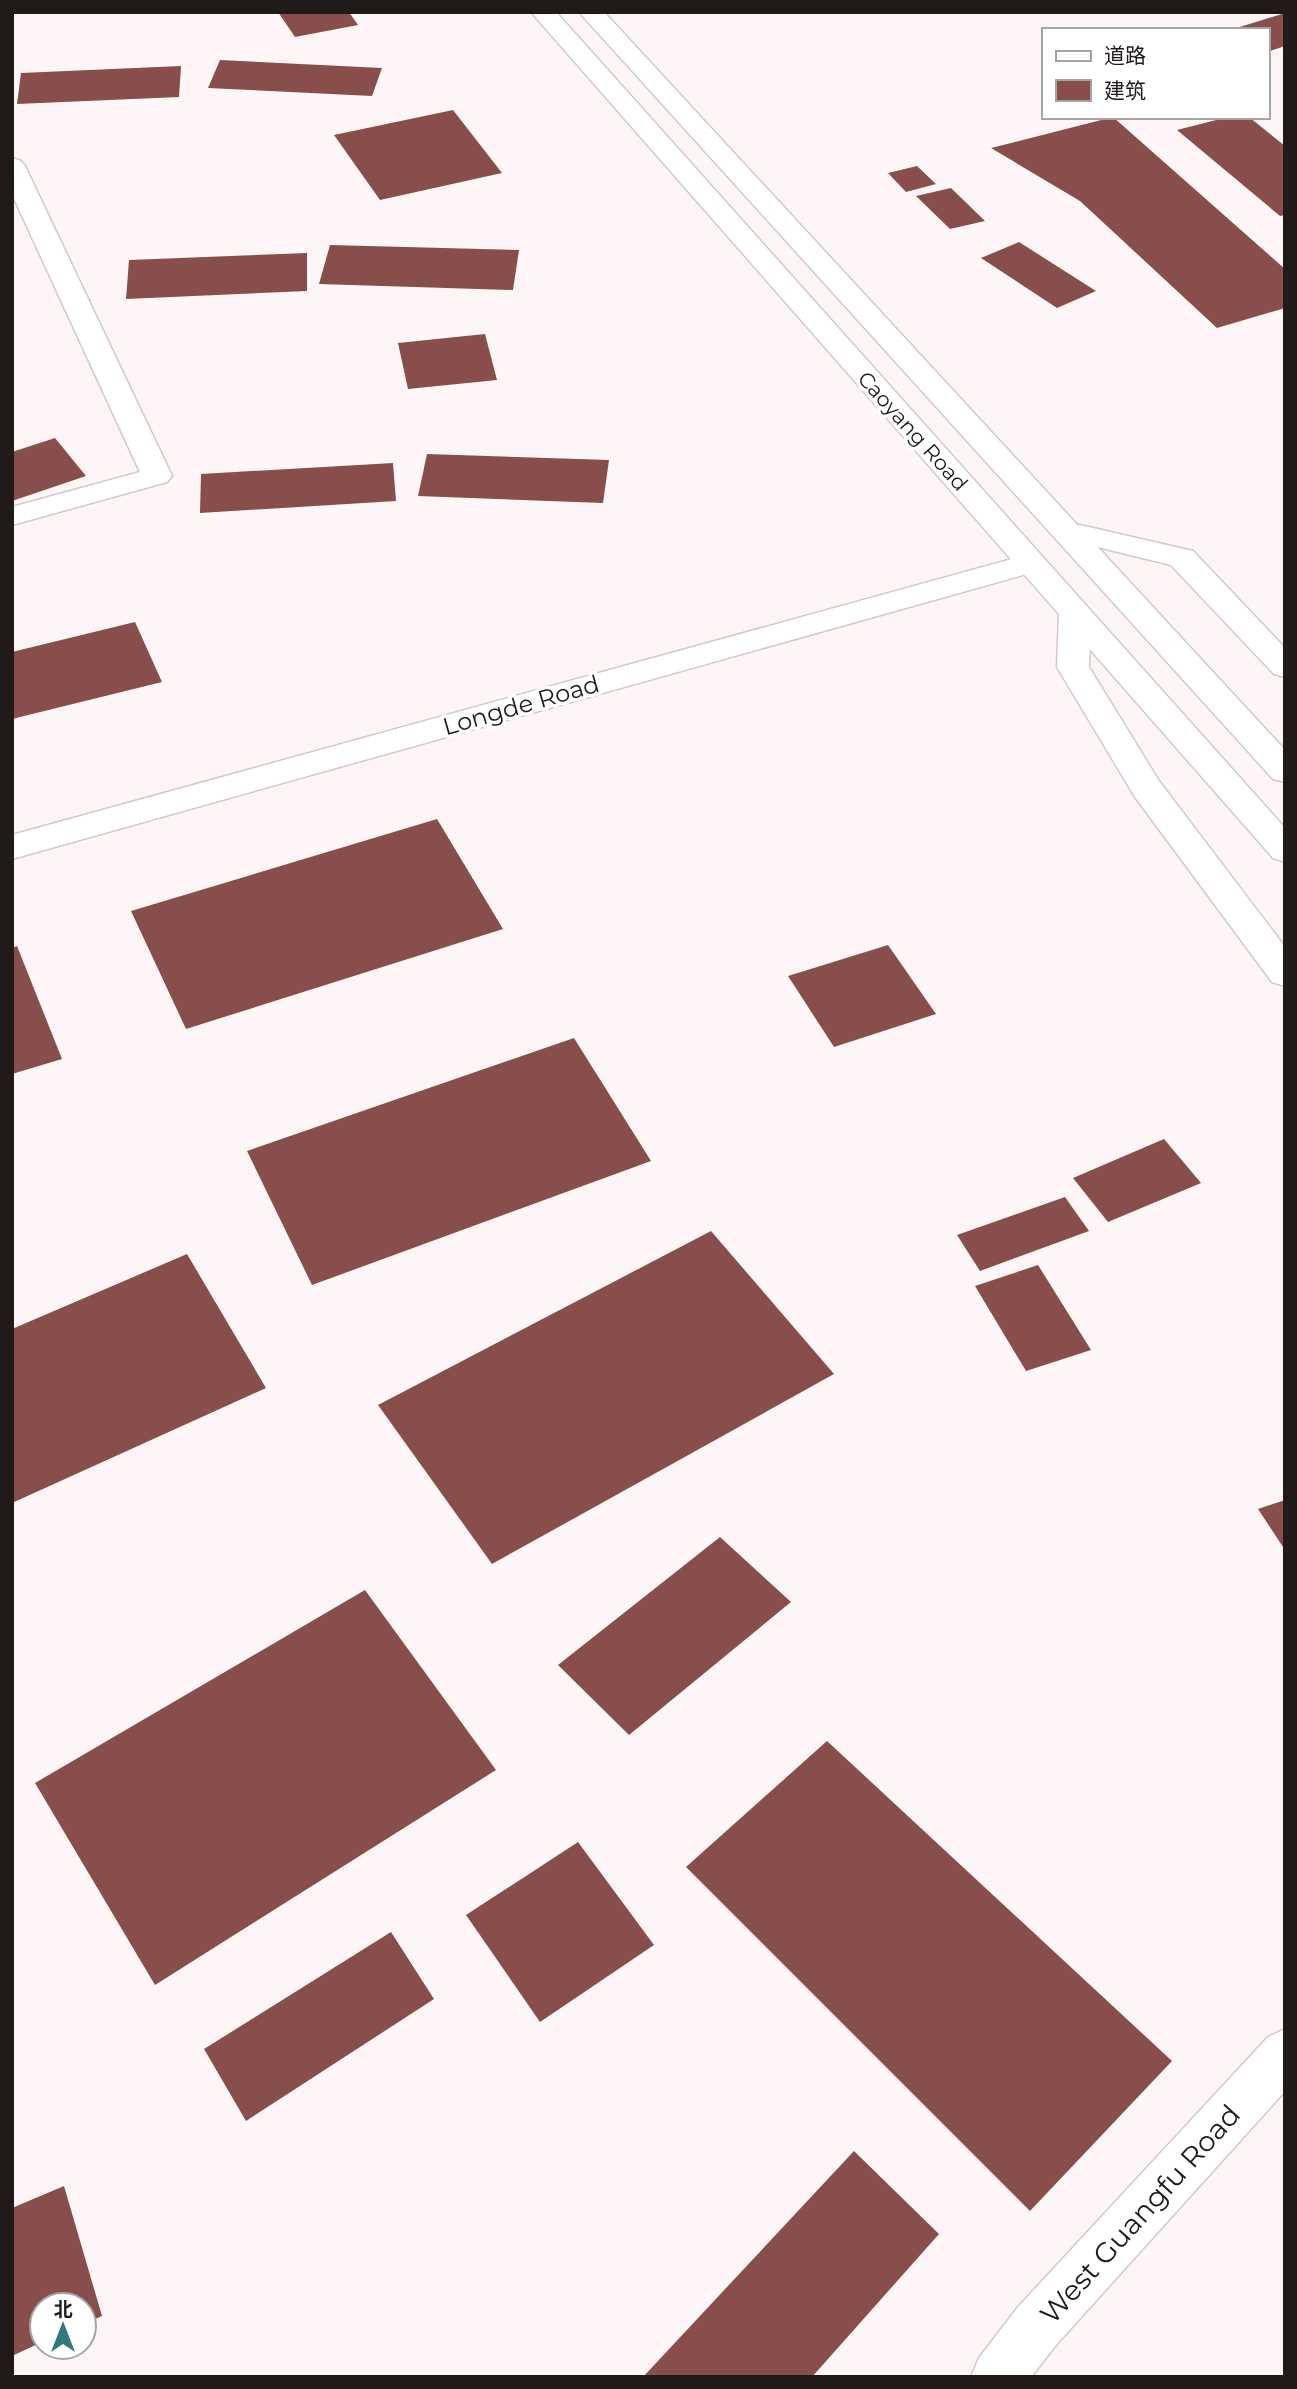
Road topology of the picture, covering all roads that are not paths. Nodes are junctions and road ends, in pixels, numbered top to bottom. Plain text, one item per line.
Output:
1 (543, 12) edge
2 (591, 12) edge
3 (12, 166) edge
4 (12, 516) edge
5 (1080, 534) dead end
6 (1031, 563) junction
7 (1076, 614) junction
8 (1285, 667) edge
9 (1285, 771) edge
10 (12, 847) edge
11 (1285, 850) edge
12 (1285, 973) edge
13 (1285, 2054) edge
14 (998, 2377) edge

1 - 6 main road, Caoyang Road
2 - 9 main road, Caoyang Road
3 - 4 main road
5 - 8 main road
6 - 7 main road, Caoyang Road
6 - 10 main road, Longde Road
7 - 11 main road, Caoyang Road
7 - 12 main road
13 - 14 main road, West Guangfu Road

